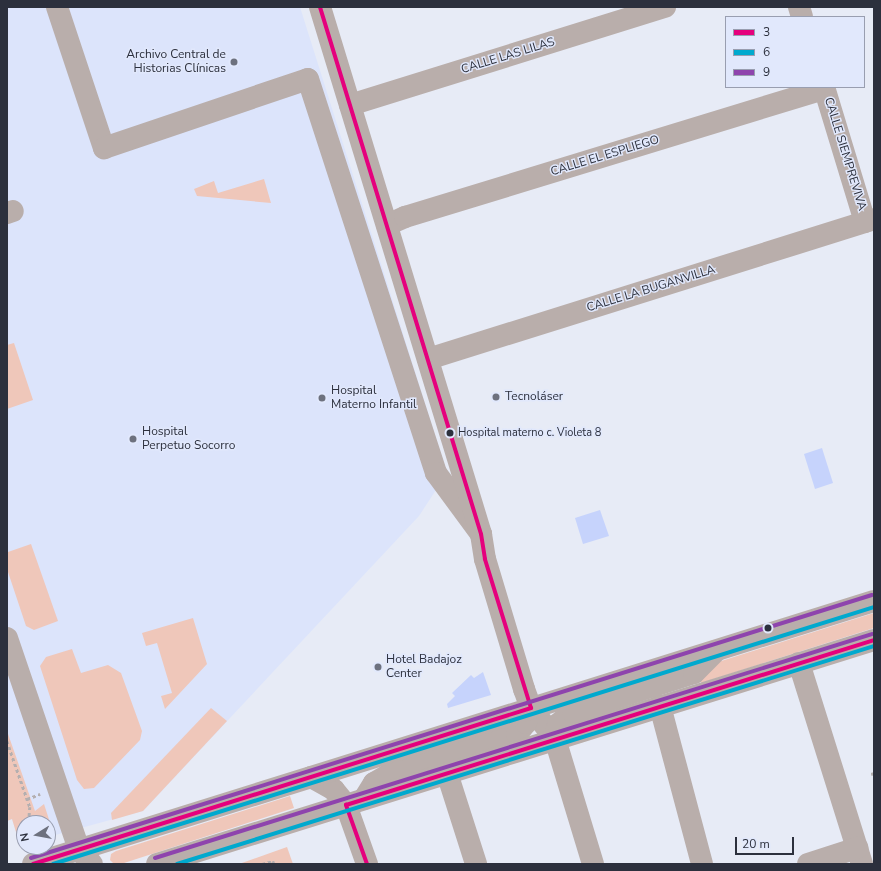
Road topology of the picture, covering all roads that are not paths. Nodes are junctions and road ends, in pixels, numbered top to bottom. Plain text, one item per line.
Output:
1 (57, 7) edge
2 (320, 7) edge
3 (665, 7) edge
4 (342, 80) junction
5 (309, 84) junction
6 (824, 88) edge
7 (350, 105) junction
8 (870, 220) edge
9 (387, 225) junction
10 (428, 358) junction
11 (481, 534) junction
12 (874, 601) edge
13 (7, 638) edge
14 (874, 640) edge
15 (716, 650) junction
16 (799, 663) junction
17 (660, 706) junction
18 (531, 708) junction
19 (556, 739) junction
20 (447, 773) junction
21 (312, 777) junction
22 (355, 802) junction
23 (860, 856) edge
24 (86, 857) edge
25 (33, 864) edge
26 (158, 864) edge
27 (367, 864) edge
28 (476, 864) edge
29 (593, 864) edge
30 (702, 864) edge
31 (808, 864) edge

1 - 5 street
2 - 4 street
3 - 7 street, CALLE LAS LILAS
4 - 5 street
4 - 7 street
5 - 11 street
6 - 8 street, CALLE SIEMPREVIVA
6 - 9 street, CALLE EL ESPLIEGO
7 - 9 street
8 - 10 street, CALLE LA BUGANVILLA
9 - 10 street
10 - 11 street
11 - 18 street
12 - 15 street
13 - 24 street
14 - 16 street
15 - 18 street
15 - 19 street
16 - 17 street
16 - 23 street
17 - 19 street
17 - 30 street
18 - 19 street
18 - 21 street
18 - 22 street
19 - 20 street
19 - 29 street
20 - 22 street
20 - 28 street
21 - 22 street
21 - 24 street
22 - 26 street
22 - 27 street
23 - 31 street
24 - 25 street

